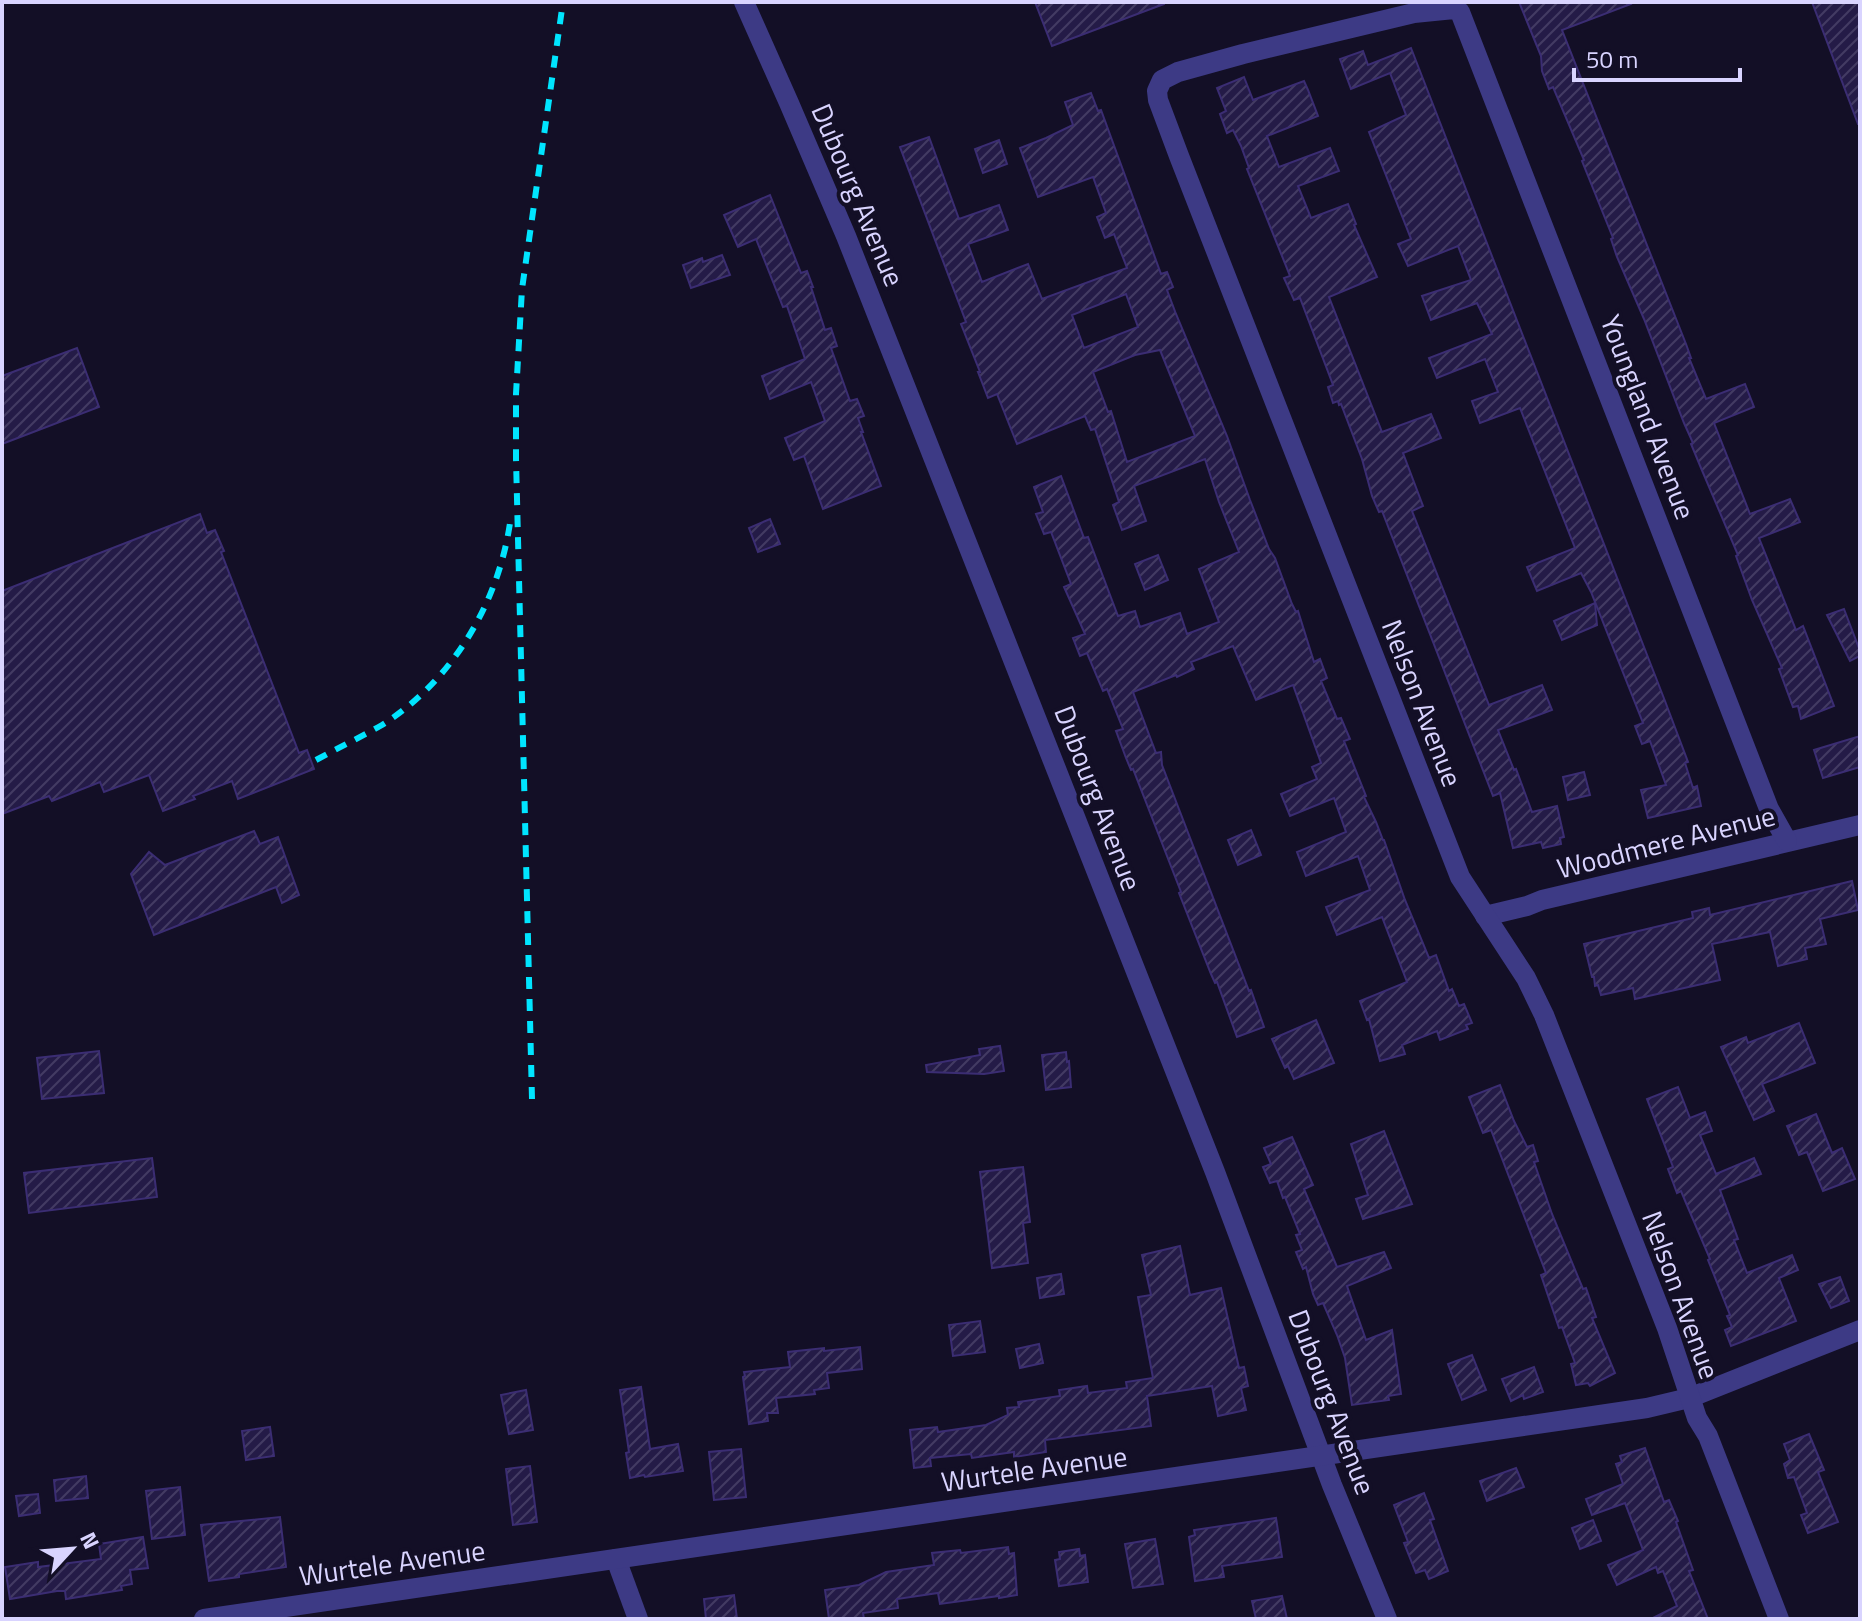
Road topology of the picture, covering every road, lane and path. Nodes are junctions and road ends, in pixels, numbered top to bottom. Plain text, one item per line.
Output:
1 (744, 2) edge
2 (1460, 12) joint
3 (1860, 825) edge
4 (1787, 841) junction
5 (1485, 916) junction
6 (1860, 1330) edge
7 (1689, 1398) junction
8 (1322, 1456) junction
9 (616, 1559) junction
10 (204, 1619) edge
11 (638, 1619) edge
12 (1387, 1619) edge
13 (1779, 1619) edge

1 - 8 street, Dubourg Avenue
2 - 4 street, Youngland Avenue
2 - 5 street, Nelson Avenue
3 - 4 street, Woodmere Avenue
4 - 5 street, Woodmere Avenue
5 - 7 street, Nelson Avenue
6 - 7 street, Wurtele Avenue
7 - 8 street, Wurtele Avenue
7 - 13 street, Nelson Avenue
8 - 9 street, Wurtele Avenue
8 - 12 street, Dubourg Avenue
9 - 10 street, Wurtele Avenue
9 - 11 street

